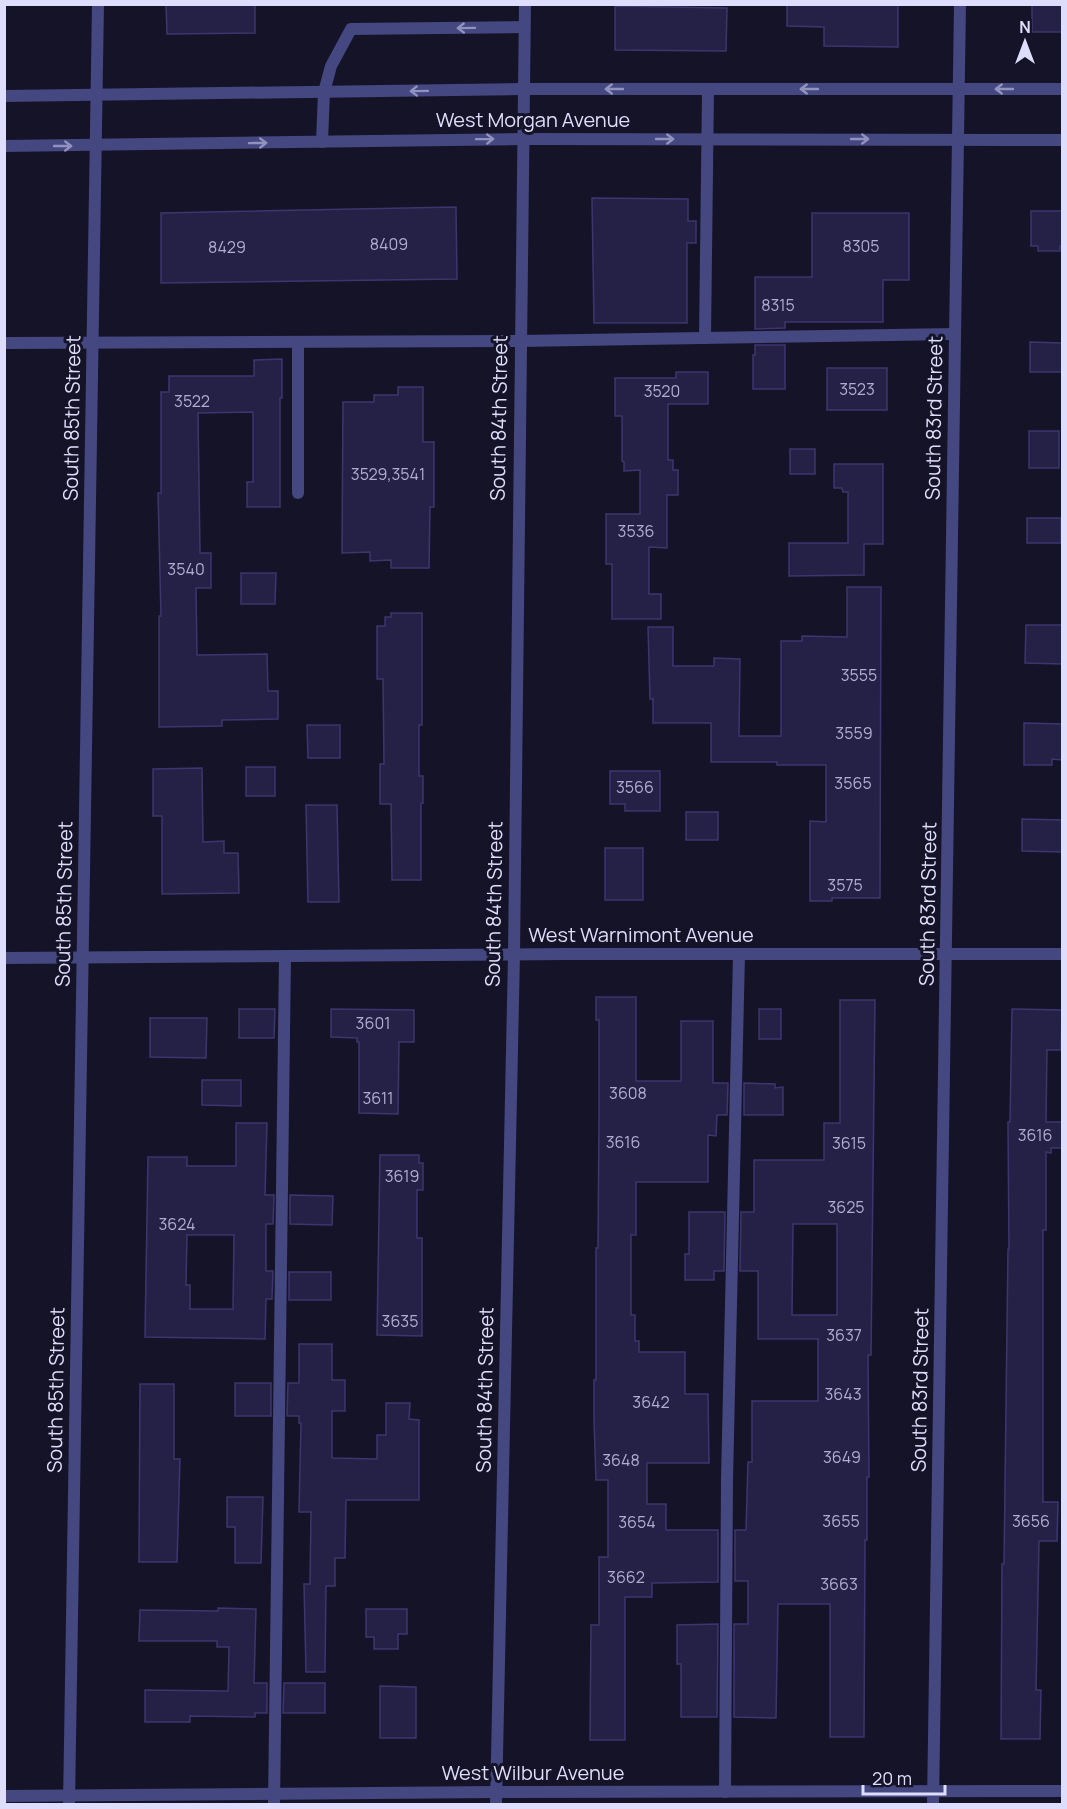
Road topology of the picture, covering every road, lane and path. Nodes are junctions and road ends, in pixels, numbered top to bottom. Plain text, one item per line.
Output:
1 (98, 4) edge
2 (525, 4) edge
3 (960, 4) edge
4 (524, 27) junction
5 (524, 89) junction
6 (708, 89) junction
7 (959, 89) junction
8 (1062, 89) edge
9 (324, 92) junction
10 (96, 95) junction
11 (4, 96) edge
12 (522, 139) junction
13 (707, 139) junction
14 (958, 139) junction
15 (1062, 140) edge
16 (322, 142) junction
17 (4, 146) edge
18 (96, 146) junction
19 (955, 334) junction
20 (705, 338) junction
21 (519, 340) junction
22 (298, 342) junction
23 (4, 343) edge
24 (93, 343) junction
25 (298, 493) dead end
26 (739, 954) junction
27 (946, 954) junction
28 (1062, 954) edge
29 (514, 955) junction
30 (285, 957) junction
31 (4, 958) edge
32 (83, 958) junction
33 (1062, 1791) edge
34 (725, 1792) junction
35 (4, 1796) edge
36 (496, 1798) edge
37 (933, 1798) edge
38 (274, 1799) edge
39 (70, 1800) edge

1 - 10 street, South 85th Street
2 - 4 street, South 84th Street
3 - 7 street, South 83rd Street
4 - 5 street, South 84th Street
4 -> 9 street
6 -> 5 street, West Morgan Avenue
5 -> 9 street, West Morgan Avenue
5 - 12 street, South 84th Street
7 -> 6 street, West Morgan Avenue
6 - 13 street
8 -> 7 street, West Morgan Avenue
7 - 14 street, South 83rd Street
9 - 10 street, West Morgan Avenue
9 - 16 street
10 - 11 street, West Morgan Avenue
10 - 18 street, South 85th Street
12 -> 13 street, West Morgan Avenue
16 -> 12 street, West Morgan Avenue
12 - 21 street, South 84th Street
13 -> 14 street, West Morgan Avenue
13 - 20 street
14 - 15 street, West Morgan Avenue
14 - 19 street, South 83rd Street
18 -> 16 street, West Morgan Avenue
17 -> 18 street, West Morgan Avenue
18 - 24 street, South 85th Street
19 - 20 street
19 - 27 street, South 83rd Street
20 - 21 street
21 - 22 street
21 - 29 street, South 84th Street
22 - 24 street
22 - 25 street
23 - 24 street
24 - 32 street, South 85th Street
26 - 27 street, West Warnimont Avenue
26 - 29 street, West Warnimont Avenue
26 - 34 street
27 - 28 street, West Warnimont Avenue
27 - 37 street, South 83rd Street
29 - 30 street, West Warnimont Avenue
29 - 36 street, South 84th Street
30 - 32 street, West Warnimont Avenue
30 - 38 street
31 - 32 street, West Warnimont Avenue
32 - 39 street, South 85th Street
33 - 37 street, West Wilbur Avenue
34 - 36 street, West Wilbur Avenue
34 - 37 street, West Wilbur Avenue
35 - 39 street, West Wilbur Avenue
36 - 38 street, West Wilbur Avenue
38 - 39 street, West Wilbur Avenue

